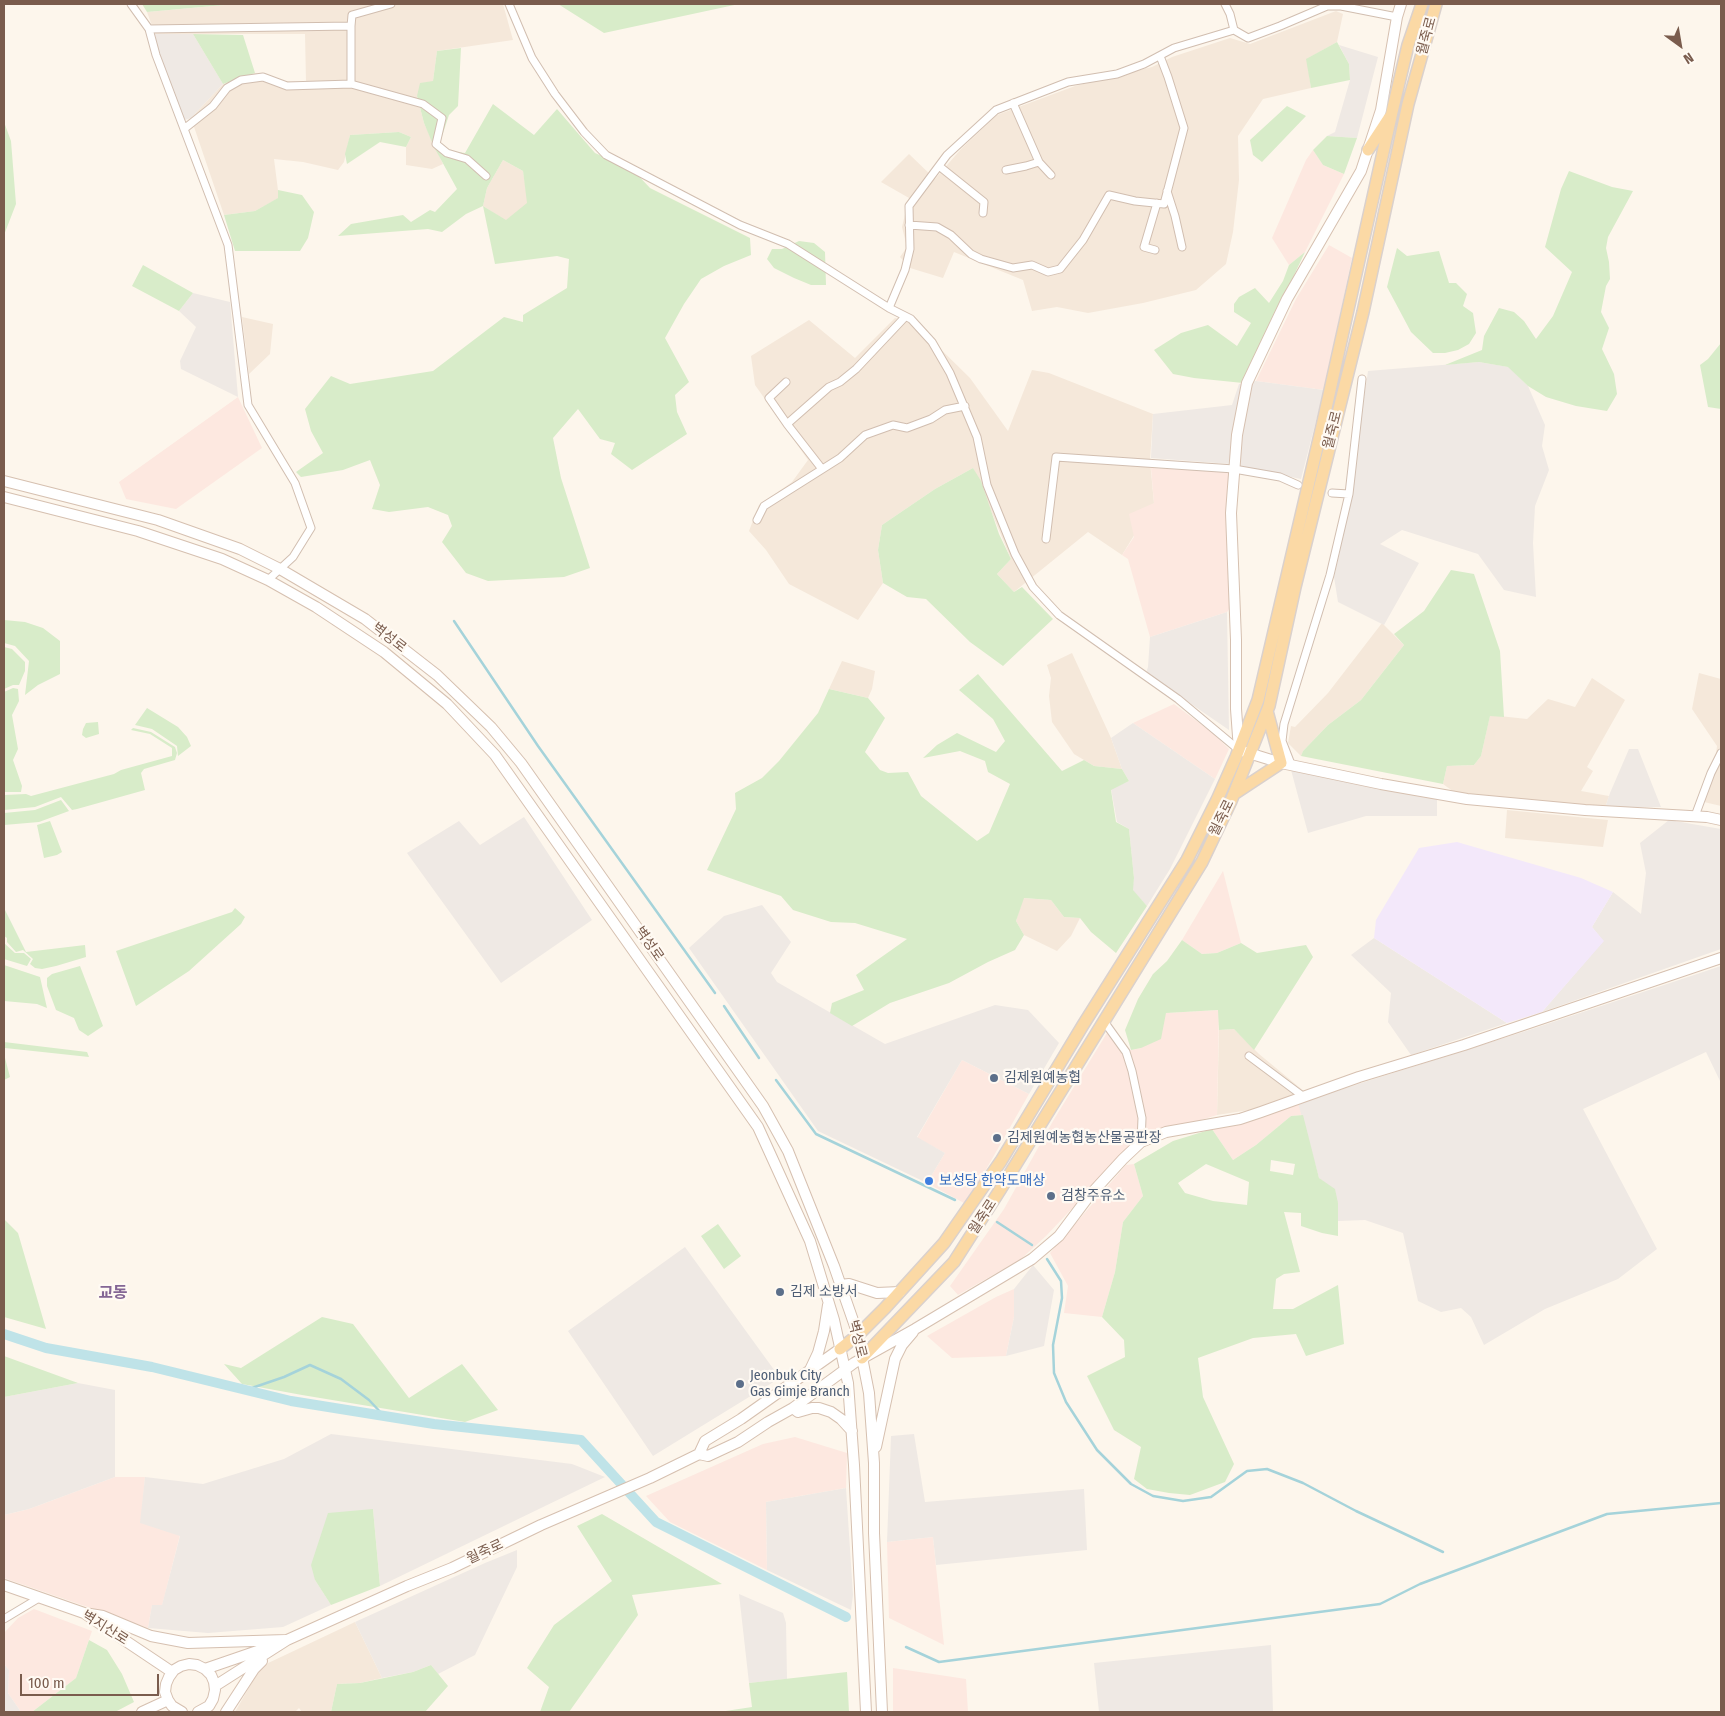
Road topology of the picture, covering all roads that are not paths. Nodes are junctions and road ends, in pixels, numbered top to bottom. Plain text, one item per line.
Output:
1 (131, 4) edge
2 (391, 4) edge
3 (509, 4) edge
4 (1225, 4) edge
5 (1401, 4) edge
6 (1422, 4) edge
7 (1436, 4) edge
8 (1397, 17) junction
9 (351, 26) junction
10 (149, 29) junction
11 (1234, 30) junction
12 (1160, 56) junction
13 (351, 84) junction
14 (1013, 103) junction
15 (1392, 112) junction
16 (184, 129) junction
17 (1368, 150) junction
18 (1039, 162) junction
19 (939, 166) junction
20 (1006, 170) dead end
21 (1051, 175) dead end
22 (486, 176) dead end
23 (1167, 191) junction
24 (1156, 203) junction
25 (983, 213) dead end
26 (909, 225) junction
27 (1182, 247) dead end
28 (1155, 250) dead end
29 (889, 308) junction
30 (905, 317) junction
31 (1362, 379) dead end
32 (786, 382) dead end
33 (965, 406) junction
34 (788, 424) junction
35 (822, 469) junction
36 (1234, 469) junction
37 (4, 481) edge
38 (1298, 485) dead end
39 (1332, 493) dead end
40 (1349, 494) junction
41 (4, 497) edge
42 (757, 520) dead end
43 (1046, 539) dead end
44 (280, 568) junction
45 (268, 580) junction
46 (1267, 711) junction
47 (1245, 752) junction
48 (1721, 753) edge
49 (1286, 764) junction
50 (1234, 794) junction
51 (1695, 816) junction
52 (1721, 820) edge
53 (1721, 958) edge
54 (1103, 1020) junction
55 (1249, 1056) dead end
56 (1304, 1096) junction
57 (1142, 1142) junction
58 (840, 1285) junction
59 (900, 1292) junction
60 (828, 1301) junction
61 (916, 1329) junction
62 (858, 1335) junction
63 (840, 1349) junction
64 (862, 1358) junction
65 (846, 1370) junction
66 (810, 1372) junction
67 (793, 1408) junction
68 (852, 1431) junction
69 (699, 1454) junction
70 (874, 1463) junction
71 (4, 1585) edge
72 (39, 1598) junction
73 (84, 1613) junction
74 (4, 1619) edge
75 (287, 1640) junction
76 (272, 1651) junction
77 (205, 1669) junction
78 (172, 1672) junction
79 (214, 1686) junction
80 (168, 1700) junction
81 (142, 1712) edge
82 (182, 1712) edge
83 (198, 1712) edge
84 (226, 1712) edge
85 (866, 1712) edge
86 (882, 1712) edge

1 - 10 street
2 - 9 street
3 - 29 street
4 - 11 street
5 - 8 street
6 - 15 main road, 월죽로
7 - 46 main road, 월죽로
8 - 11 street
8 - 17 street
9 - 10 street
9 - 13 street
10 - 16 street
11 - 12 street
12 - 14 street
12 - 23 street
13 - 16 street
13 - 22 street
14 - 18 street
14 - 19 street
15 - 17 main road
15 - 47 main road, 월죽로
16 - 44 street
17 - 36 street
18 - 20 street
18 - 21 street
19 - 25 street
19 - 26 street
23 - 24 street
23 - 27 street
24 - 26 street
24 - 28 street
26 - 29 street
29 - 30 street
30 - 33 street
30 - 34 street
31 - 40 street
32 - 34 street
33 - 35 street
33 - 47 street
34 - 35 street
35 - 42 street
36 - 38 street
36 - 43 street
36 - 47 street
37 - 44 street, 벽성로
39 - 40 street
40 - 49 street
41 - 45 street, 벽성로
44 - 45 street
44 - 58 street, 벽성로
45 - 60 street, 벽성로
46 - 47 main road, 월죽로
46 - 49 main road
47 - 49 street
47 - 50 main road, 월죽로
47 - 59 main road, 월죽로
48 - 51 street
49 - 50 main road
49 - 51 street
50 - 54 main road, 월죽로
51 - 52 street
53 - 56 street
54 - 57 street
54 - 64 main road, 월죽로
55 - 56 street
56 - 57 street
57 - 61 street
58 - 59 street
58 - 62 street, 벽성로
59 - 62 main road, 월죽로
60 - 63 street, 벽성로
60 - 66 street
61 - 64 street
61 - 70 street
62 - 63 main road, 월죽로
62 - 64 street, 벽성로
63 - 65 street, 벽성로
63 - 66 street, 월죽로
64 - 65 street, 월죽로
64 - 70 street, 벽성로
65 - 67 street, 월죽로
65 - 68 street, 벽성로
66 - 69 street, 월죽로
67 - 68 street
67 - 69 street, 월죽로
68 - 85 street, 벽성로
69 - 75 street, 월죽로
70 - 86 street, 벽성로
71 - 72 street, 벽지산로
72 - 73 street, 벽지산로
72 - 74 street
73 - 75 street
73 - 78 street, 벽지산로
75 - 76 street, 월죽로
75 - 77 street
76 - 79 street
76 - 84 street
77 - 78 street
77 - 79 street
78 - 80 street
79 - 83 street
80 - 81 street
80 - 82 street

